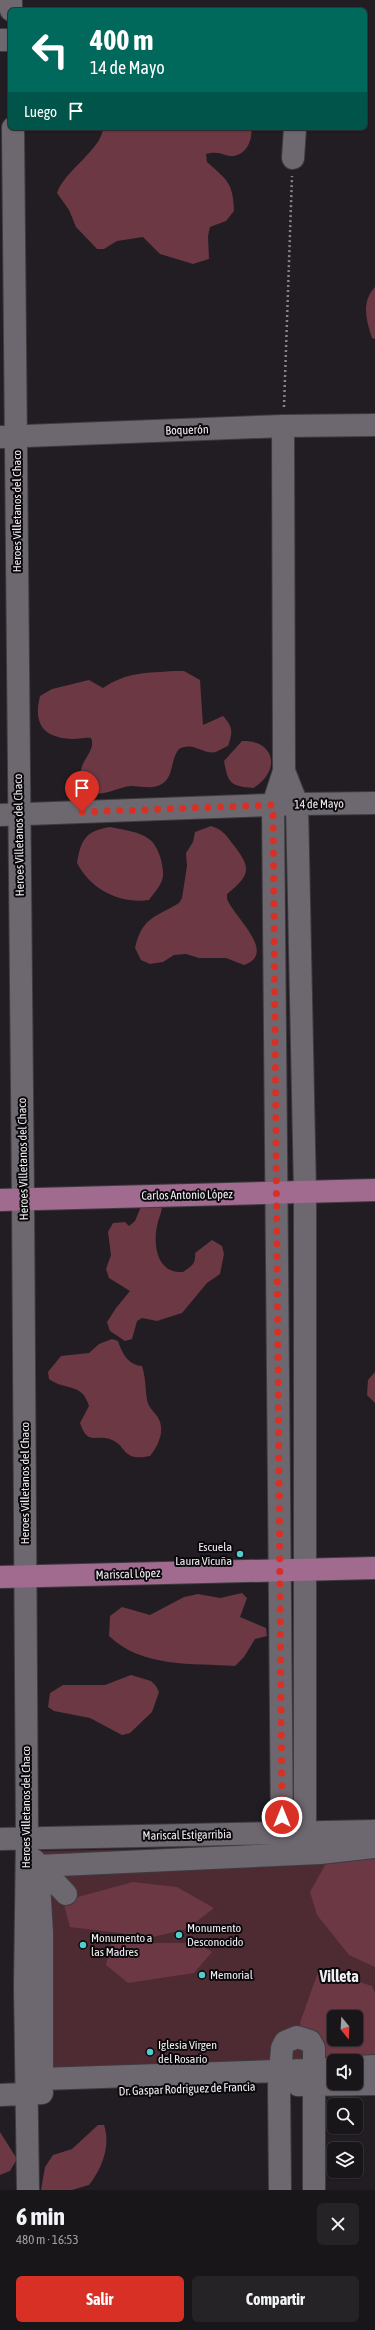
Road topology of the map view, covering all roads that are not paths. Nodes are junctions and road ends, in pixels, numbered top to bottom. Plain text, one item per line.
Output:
1 (13, 130) edge
2 (295, 130) edge
3 (293, 158) road end
4 (375, 425) edge
5 (283, 426) junction
6 (9, 437) edge
7 (284, 771) junction
8 (375, 803) edge
9 (297, 804) junction
10 (273, 805) junction
11 (9, 814) edge
12 (375, 1190) edge
13 (304, 1192) junction
14 (276, 1193) junction
15 (23, 1198) junction
16 (0, 1200) edge
17 (305, 1568) junction
18 (375, 1568) edge
19 (280, 1569) junction
20 (26, 1577) junction
21 (0, 1578) edge
22 (375, 1831) edge
23 (305, 1832) junction
24 (282, 1833) junction
25 (27, 1838) junction
26 (0, 1839) edge
27 (375, 1847) edge
28 (38, 1866) junction
29 (66, 1894) dead end
30 (375, 2066) edge
31 (363, 2067) edge
32 (327, 2072) edge
33 (312, 2078) junction
34 (280, 2079) junction
35 (375, 2084) edge
36 (28, 2094) junction
37 (0, 2095) edge
38 (28, 2190) edge
39 (280, 2190) edge
40 (314, 2190) edge

1 - 6 street, Heroes Villetanos del Chaco
2 - 3 street
4 - 5 street, Boquerón
5 - 6 street, Boquerón
5 - 7 street
6 - 11 street, Heroes Villetanos del Chaco
7 - 9 street
7 - 10 street
8 - 9 street, 14 de Mayo
9 - 10 street, 14 de Mayo
9 - 13 street
10 - 11 street, 14 de Mayo
10 - 14 street
11 - 15 street, Heroes Villetanos del Chaco
12 - 13 main road, Carlos Antonio López
13 - 14 main road, Carlos Antonio López
13 - 17 street
14 - 15 main road, Carlos Antonio López
14 - 19 street
15 - 16 main road, Carlos Antonio López
15 - 20 street, Heroes Villetanos del Chaco
17 - 18 main road, Mariscal López
17 - 19 main road, Mariscal López
17 - 23 street
19 - 20 main road, Mariscal López
19 - 24 street
20 - 21 main road, Mariscal López
20 - 25 street, Heroes Villetanos del Chaco
22 - 23 street, Mariscal Estigarribia
23 - 24 street, Mariscal Estigarribia
24 - 25 street, Mariscal Estigarribia
25 - 26 street, Mariscal Estigarribia
25 - 28 street
25 - 36 street, Heroes Villetanos del Chaco
27 - 28 street
28 - 29 street
28 - 34 street
30 - 31 street
32 - 33 street
33 - 34 street, Dr. Gaspar Rodriguez de Francia
33 - 34 street
33 - 35 street, Dr. Gaspar Rodriguez de Francia
33 - 40 street
34 - 36 street, Dr. Gaspar Rodriguez de Francia
34 - 39 street
36 - 37 street, Dr. Gaspar Rodriguez de Francia
36 - 38 street, Heroes Villetanos del Chaco

